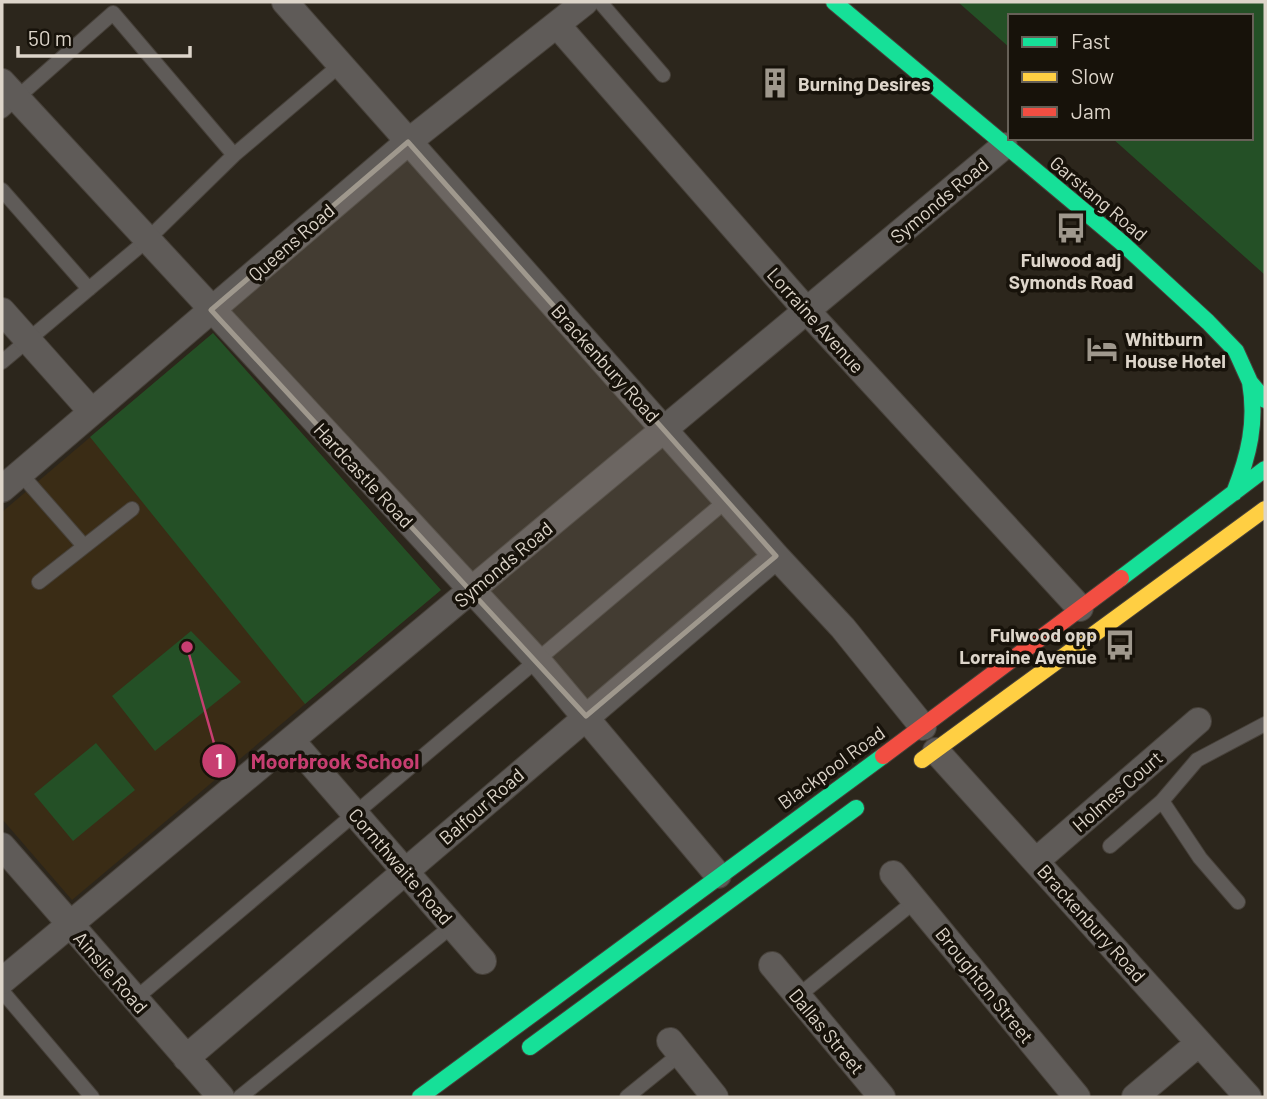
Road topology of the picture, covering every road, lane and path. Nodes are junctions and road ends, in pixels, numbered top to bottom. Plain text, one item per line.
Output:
1 (285, 2) edge
2 (585, 2) edge
3 (600, 2) edge
4 (834, 2) edge
5 (558, 26) junction
6 (340, 65) junction
7 (663, 75) dead end
8 (7, 97) edge
9 (408, 142) junction
10 (1004, 146) junction
11 (234, 155) junction
12 (2, 190) edge
13 (147, 240) junction
14 (89, 289) junction
15 (211, 310) junction
16 (2, 311) edge
17 (807, 311) junction
18 (28, 340) junction
19 (1236, 351) junction
20 (1256, 357) dead end
21 (2, 362) edge
22 (1250, 382) junction
23 (1265, 400) edge
24 (92, 412) junction
25 (665, 429) junction
26 (1265, 469) edge
27 (11, 481) edge
28 (1234, 493) junction
29 (727, 500) junction
30 (132, 509) dead end
31 (1265, 509) edge
32 (84, 546) junction
33 (776, 556) junction
34 (39, 582) dead end
35 (470, 591) junction
36 (1080, 608) junction
37 (540, 664) junction
38 (586, 716) junction
39 (1198, 721) dead end
40 (1265, 724) edge
41 (923, 727) junction
42 (291, 740) junction
43 (936, 751) junction
44 (905, 773) dead end
45 (874, 795) dead end
46 (1163, 801) junction
47 (356, 816) junction
48 (2, 846) edge
49 (1110, 846) dead end
50 (1036, 861) junction
51 (405, 871) junction
52 (893, 874) dead end
53 (719, 875) junction
54 (915, 901) junction
55 (1238, 902) dead end
56 (70, 924) junction
57 (453, 926) junction
58 (483, 961) dead end
59 (772, 965) dead end
60 (2, 981) edge
61 (2, 991) edge
62 (798, 996) junction
63 (135, 999) junction
64 (1199, 1043) junction
65 (675, 1047) joint
66 (517, 1056) dead end
67 (186, 1058) junction
68 (92, 1097) edge
69 (220, 1097) edge
70 (240, 1097) edge
71 (420, 1097) edge
72 (628, 1097) edge
73 (715, 1097) edge
74 (882, 1097) edge
75 (1077, 1097) edge
76 (1135, 1097) edge
77 (1248, 1097) edge

1 - 6 street, Brackenbury Road
2 - 5 street, Queens Road
3 - 7 lane
4 - 10 highway, Garstang Road
5 - 9 street, Queens Road
5 - 17 street, Lorraine Avenue
6 - 9 street, Brackenbury Road
6 - 11 lane
8 - 11 lane
8 - 13 street, Hardcastle Road
9 - 15 street, Queens Road
9 - 25 street, Brackenbury Road
10 - 17 street, Symonds Road
10 - 19 highway, Garstang Road
11 - 13 lane
12 - 14 lane
13 - 14 lane
13 - 15 street, Hardcastle Road
14 - 18 lane
15 - 24 street, Queens Road
15 - 35 street, Hardcastle Road
16 - 18 street
17 - 25 street, Symonds Road
17 - 36 street, Lorraine Avenue
18 - 21 lane
18 - 24 street
19 - 20 highway, Garstang Road
19 - 22 highway, Garstang Road
22 - 23 highway, Garstang Road
22 - 28 highway
24 - 27 street, Queens Road
25 - 29 street, Brackenbury Road
25 - 35 street, Symonds Road
26 - 28 highway, Blackpool Road
27 - 32 lane
28 - 36 highway, Blackpool Road
29 - 33 street, Brackenbury Road
29 - 37 lane
30 - 32 lane
31 - 43 highway
32 - 34 lane
33 - 38 street, Balfour Road
33 - 41 street, Brackenbury Road
35 - 37 street, Hardcastle Road
35 - 42 street, Symonds Road
36 - 41 highway, Blackpool Road
37 - 38 street, Hardcastle Road
37 - 47 lane
38 - 51 street, Balfour Road
38 - 53 street, Hardcastle Road
39 - 50 street, Holmes Court
40 - 46 lane
41 - 53 highway, Blackpool Road
42 - 47 street, Cornthwaite Road
42 - 56 street, Symonds Road
43 - 44 highway
43 - 50 street, Brackenbury Road
45 - 66 highway
46 - 49 lane
46 - 55 lane
47 - 51 street, Cornthwaite Road
47 - 63 lane
48 - 56 street, Ainslie Road
50 - 64 street, Brackenbury Road
51 - 57 street, Cornthwaite Road
51 - 67 street, Balfour Road
52 - 54 street, Broughton Street
53 - 71 highway, Blackpool Road
54 - 62 lane
54 - 75 street, Broughton Street
56 - 60 street, Symonds Road
56 - 63 street, Ainslie Road
57 - 58 street, Cornthwaite Road
57 - 70 lane
59 - 62 street, Dallas Street
61 - 68 lane
62 - 74 street, Dallas Street
63 - 67 street, Ainslie Road
64 - 76 street
64 - 77 street, Brackenbury Road
65 - 72 lane
65 - 73 street
67 - 69 street, Ainslie Road

